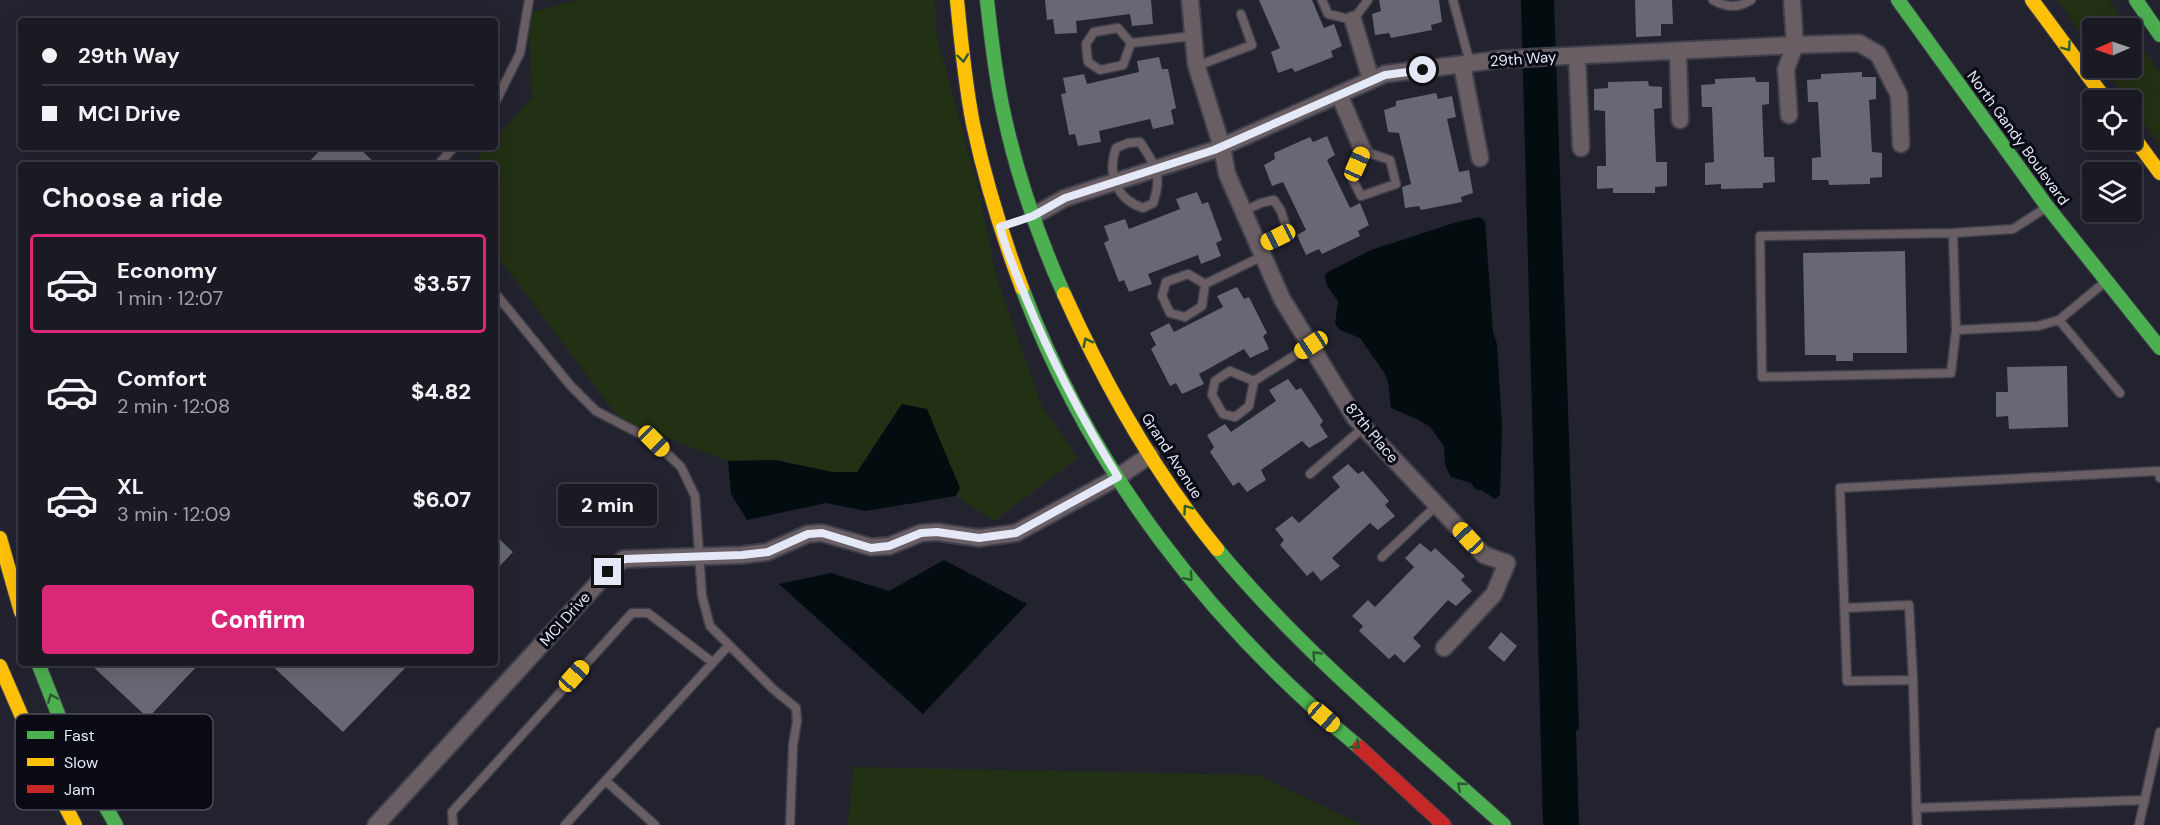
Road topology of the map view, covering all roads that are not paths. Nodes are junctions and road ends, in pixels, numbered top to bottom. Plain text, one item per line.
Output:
1 (529, 0) edge
2 (957, 0) edge
3 (987, 0) edge
4 (1190, 0) edge
5 (1323, 0) edge
6 (1368, 0) edge
7 (1453, 0) edge
8 (1713, 0) edge
9 (1751, 0) edge
10 (1792, 0) edge
11 (1898, 0) edge
12 (2032, 0) edge
13 (2136, 0) edge
14 (1241, 14) dead end
15 (1353, 20) junction
16 (2160, 35) edge
17 (1193, 36) junction
18 (1131, 43) junction
19 (1795, 45) junction
20 (1678, 51) junction
21 (1577, 56) junction
22 (1466, 64) junction
23 (1197, 66) junction
24 (1371, 81) junction
25 (2099, 90) edge
26 (1340, 94) junction
27 (498, 97) edge
28 (1789, 115) dead end
29 (1680, 120) dead end
30 (1901, 144) dead end
31 (1222, 147) junction
32 (1581, 148) dead end
33 (2142, 149) edge
34 (451, 150) edge
35 (1363, 151) junction
36 (1480, 158) dead end
37 (441, 162) edge
38 (1157, 169) junction
39 (2160, 173) edge
40 (1114, 182) junction
41 (2048, 207) junction
42 (1244, 211) junction
43 (1016, 221) junction
44 (1953, 233) junction
45 (1261, 251) junction
46 (2105, 281) junction
47 (1205, 284) junction
48 (498, 297) edge
49 (2059, 320) junction
50 (1956, 330) junction
51 (1311, 345) junction
52 (2160, 348) edge
53 (1254, 381) junction
54 (2120, 393) dead end
55 (1364, 427) junction
56 (1150, 455) junction
57 (1310, 474) dead end
58 (1118, 477) junction
59 (2160, 478) edge
60 (1437, 505) junction
61 (0, 538) edge
62 (701, 556) junction
63 (1382, 557) dead end
64 (18, 601) edge
65 (1844, 608) junction
66 (729, 645) junction
67 (1444, 648) dead end
68 (712, 662) junction
69 (0, 666) edge
70 (39, 666) edge
71 (1913, 680) junction
72 (18, 714) edge
73 (58, 714) edge
74 (2160, 732) edge
75 (606, 780) junction
76 (2145, 800) junction
77 (1917, 808) junction
78 (67, 810) edge
79 (107, 810) edge
80 (1501, 824) edge
81 (75, 825) edge
82 (116, 825) edge
83 (376, 825) edge
84 (453, 825) edge
85 (565, 825) edge
86 (655, 825) edge
87 (790, 825) edge
88 (1444, 825) edge
89 (1917, 825) edge
90 (2139, 825) edge

1 - 27 lane
2 -> 43 main road, Grand Avenue
3 - 43 main road, Grand Avenue
4 - 17 street, 87th Place
5 - 15 lane
6 - 15 lane
7 - 22 lane
8 - 9 lane
10 - 19 street
11 - 41 main road, North Gandy Boulevard
12 -> 25 main road
13 - 16 main road
14 - 23 lane
15 - 24 street
17 - 18 lane
17 - 23 street, 87th Place
18 - 18 lane
19 - 20 street, 29th Way
19 - 28 street
19 - 30 street, 29th Way
20 - 21 street, 29th Way
20 - 29 street
21 - 22 street, 29th Way
21 - 32 street
22 - 24 street, 29th Way
22 - 36 street
23 - 31 street, 87th Place
24 - 26 street, 29th Way
26 - 31 street, 29th Way
26 - 35 street
31 - 38 street
31 - 42 street, 87th Place
33 - 39 main road
34 - 37 lane
35 - 35 lane
38 - 40 street
38 - 40 lane
38 - 40 lane
40 - 43 street
41 - 44 lane
41 - 46 main road, North Gandy Boulevard
42 - 45 street, 87th Place
42 - 45 lane
56 -> 43 main road, Grand Avenue
43 - 58 main road, Grand Avenue
44 - 50 lane
44 - 50 lane
45 - 47 lane
45 - 51 street, 87th Place
46 - 49 lane
46 - 52 main road, North Gandy Boulevard
47 - 47 lane
48 - 62 lane
49 - 50 lane
49 - 54 lane
51 - 53 lane
51 - 55 street, 87th Place
53 - 53 lane
55 - 57 lane
55 - 60 street, 87th Place
56 - 58 street, MCI Drive
80 -> 56 main road, Grand Avenue
58 - 62 street, MCI Drive
58 -> 88 main road, Grand Avenue
59 - 65 lane
60 - 63 lane
60 - 67 street, 87th Place
61 - 64 main road
62 - 66 lane
62 - 83 street, MCI Drive
65 - 71 lane
65 - 71 lane
66 - 68 lane
66 - 87 lane
68 - 75 lane
68 - 84 lane
69 - 72 main road
73 -> 70 main road
71 - 77 lane
74 - 76 lane
75 - 85 lane
75 - 86 lane
76 - 77 lane
76 - 90 lane
77 - 89 lane
78 - 81 main road
82 -> 79 main road

